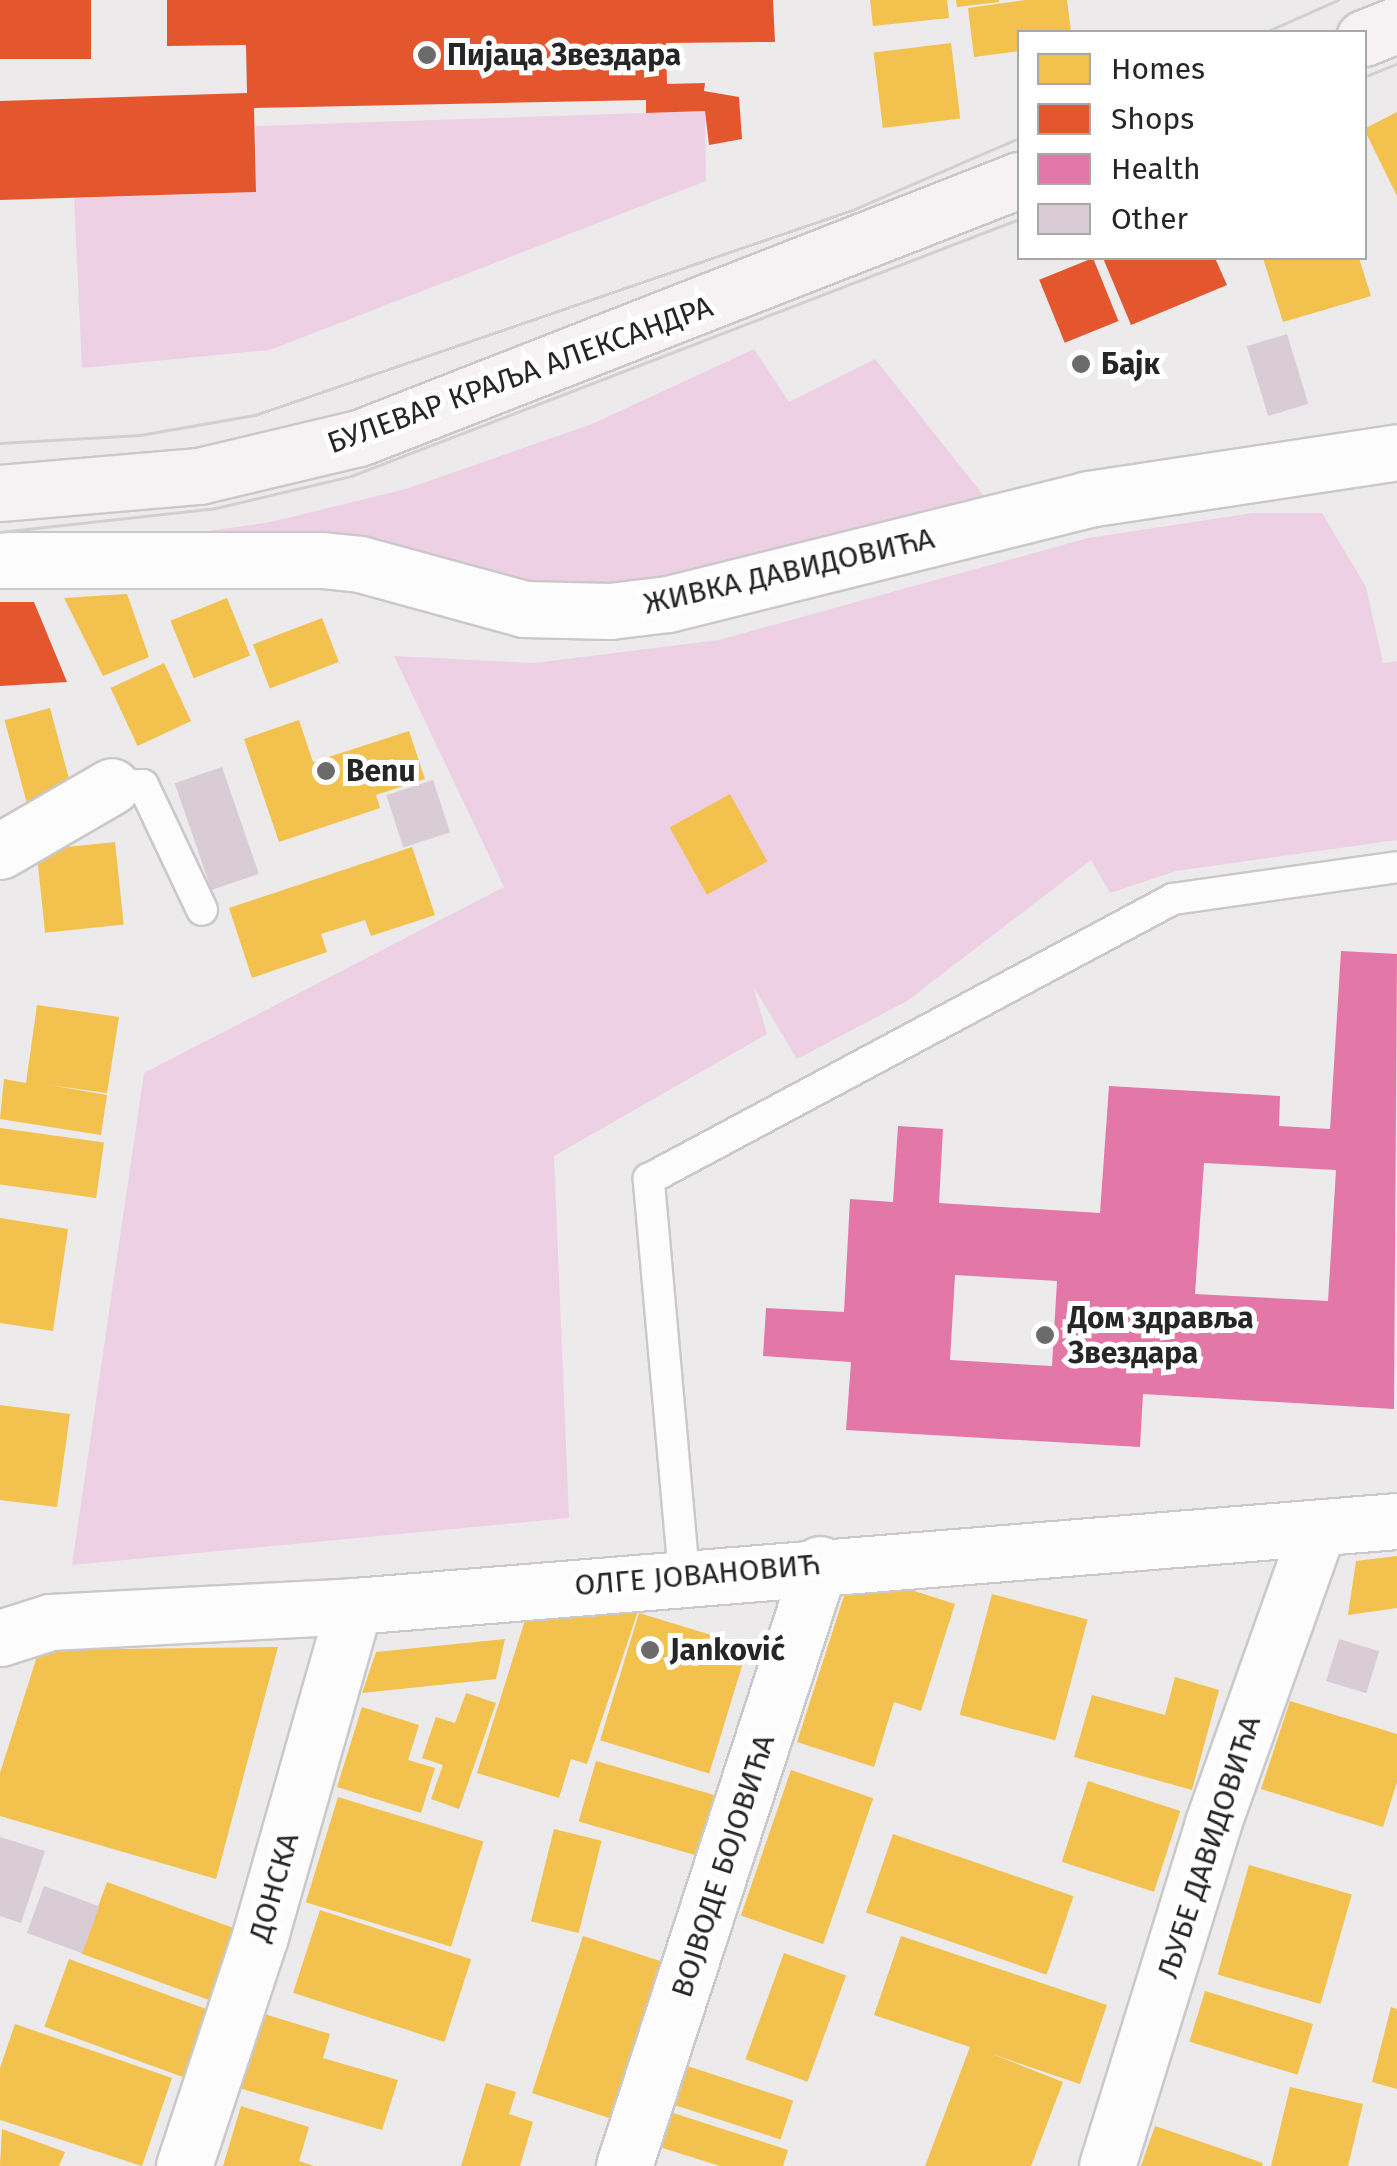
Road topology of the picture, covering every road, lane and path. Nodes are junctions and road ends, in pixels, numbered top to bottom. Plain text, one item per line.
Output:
1 (1397, 25) edge
2 (1367, 37) edge
3 (1017, 181) edge
4 (1397, 452) edge
5 (0, 493) edge
6 (0, 560) edge
7 (112, 786) joint
8 (0, 851) edge
9 (1397, 867) edge
10 (202, 910) dead end
11 (1397, 1521) edge
12 (1317, 1531) junction
13 (820, 1564) junction
14 (684, 1575) junction
15 (354, 1606) junction
16 (0, 1638) edge
17 (184, 2166) edge
18 (624, 2166) edge
19 (1107, 2166) edge

1 - 2 main road
3 - 5 main road, БУЛЕВАР КРАЉА АЛЕКСАНДРА
4 - 6 street, ЖИВКА ДАВИДОВИЋА
7 - 8 street
7 - 10 lane
9 - 14 lane
11 - 12 street, ОЛГЕ ЈОВАНОВИЋ
12 - 13 street, ОЛГЕ ЈОВАНОВИЋ
12 - 19 street, ЉУБЕ ДАВИДОВИЋА
13 - 14 street, ОЛГЕ ЈОВАНОВИЋ
13 - 18 street, ВОЈВОДЕ БОЈОВИЋА
14 - 15 street, ОЛГЕ ЈОВАНОВИЋ
15 - 16 street, ОЛГЕ ЈОВАНОВИЋ
15 - 17 street, ДОНСКА

